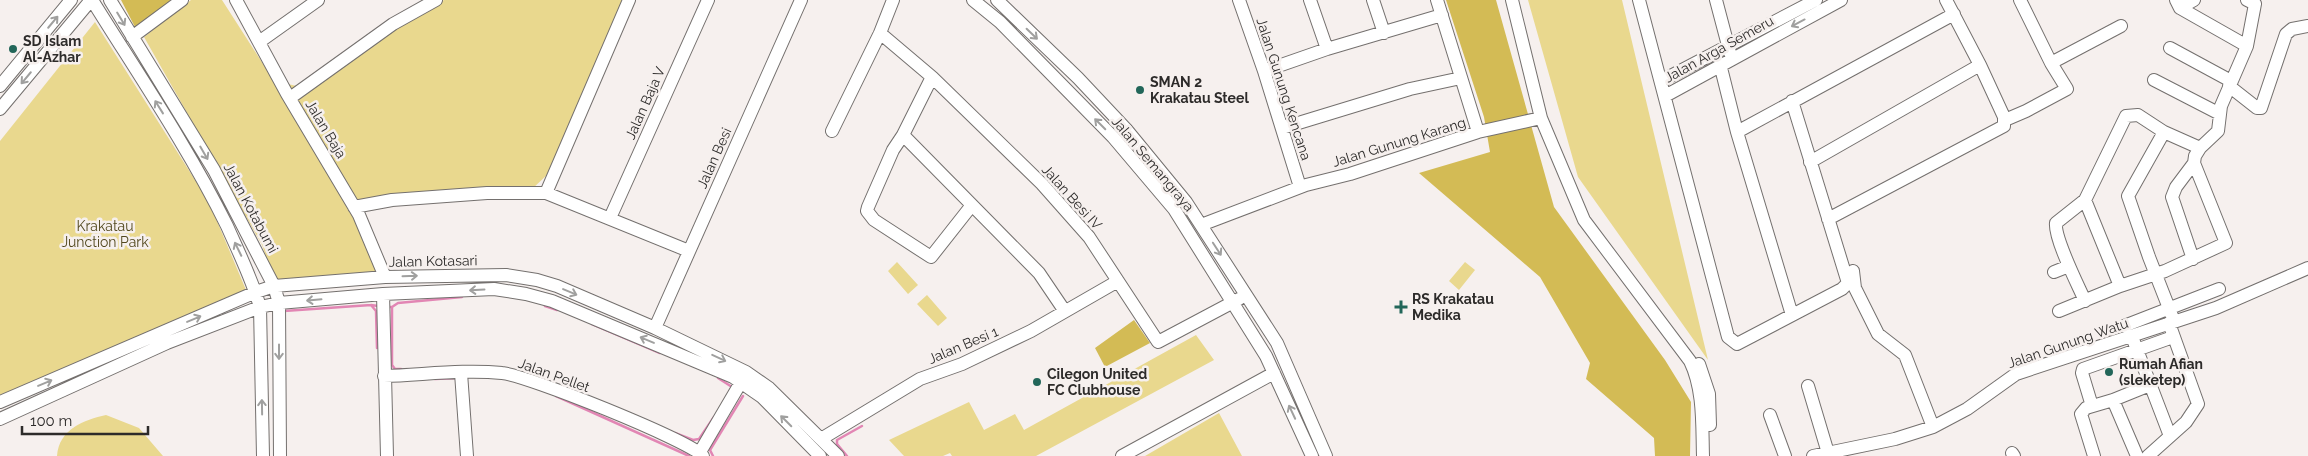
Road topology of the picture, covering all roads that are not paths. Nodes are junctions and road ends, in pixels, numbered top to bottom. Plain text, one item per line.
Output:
1 (71, 0) edge
2 (91, 0) edge
3 (110, 0) edge
4 (182, 0) edge
5 (236, 0) edge
6 (318, 0) edge
7 (436, 0) edge
8 (629, 0) edge
9 (708, 0) edge
10 (800, 0) edge
11 (893, 0) edge
12 (973, 0) edge
13 (996, 0) edge
14 (1239, 0) edge
15 (1310, 0) edge
16 (1373, 0) edge
17 (1437, 0) edge
18 (1512, 0) edge
19 (1639, 0) edge
20 (1716, 0) edge
21 (1816, 0) edge
22 (1841, 0) edge
23 (1946, 0) edge
24 (2194, 0) edge
25 (2025, 1) edge
26 (2252, 1) edge
27 (2178, 4) edge
28 (1954, 14) junction
29 (1442, 15) junction
30 (2121, 26) dead end
31 (2308, 26) edge
32 (880, 33) junction
33 (1384, 33) junction
34 (132, 38) junction
35 (259, 42) junction
36 (2247, 46) junction
37 (2170, 48) dead end
38 (1326, 49) junction
39 (1726, 56) junction
40 (2052, 63) junction
41 (1980, 65) junction
42 (1264, 71) junction
43 (932, 77) junction
44 (1461, 78) junction
45 (2154, 80) dead end
46 (1661, 81) junction
47 (2230, 83) junction
48 (0, 86) edge
49 (1665, 96) junction
50 (290, 98) junction
51 (1792, 101) junction
52 (2, 102) edge
53 (2220, 114) junction
54 (1542, 118) junction
55 (2005, 120) junction
56 (1282, 128) junction
57 (832, 131) dead end
58 (1478, 132) junction
59 (1737, 132) junction
60 (2164, 132) junction
61 (903, 135) junction
62 (2200, 148) junction
63 (1810, 162) junction
64 (2194, 163) junction
65 (1300, 187) junction
66 (546, 193) junction
67 (1573, 196) junction
68 (2085, 200) junction
69 (972, 204) junction
70 (354, 207) junction
71 (610, 218) junction
72 (1828, 219) junction
73 (1201, 225) junction
74 (689, 252) junction
75 (2193, 259) junction
76 (2069, 266) junction
77 (1844, 267) junction
78 (2308, 268) edge
79 (2054, 272) dead end
80 (506, 275) junction
81 (2157, 275) junction
82 (385, 277) junction
83 (1118, 281) junction
84 (274, 286) junction
85 (2120, 286) junction
86 (2218, 289) dead end
87 (505, 290) junction
88 (256, 292) junction
89 (383, 295) junction
90 (1246, 295) junction
91 (2085, 301) junction
92 (279, 302) junction
93 (1233, 303) junction
94 (260, 307) junction
95 (2169, 308) junction
96 (1064, 310) junction
97 (2059, 311) dead end
98 (1792, 315) junction
99 (2172, 322) junction
100 (2124, 326) dead end
101 (655, 328) junction
102 (2173, 337) junction
103 (2134, 343) junction
104 (1274, 373) junction
105 (384, 376) junction
106 (461, 377) junction
107 (743, 377) junction
108 (2150, 385) junction
109 (1808, 386) dead end
110 (2113, 400) junction
111 (0, 402) edge
112 (2092, 406) junction
113 (1770, 415) dead end
114 (0, 419) edge
115 (1933, 427) junction
116 (2170, 436) junction
117 (821, 439) junction
118 (1310, 451) edge
119 (1862, 451) edge
120 (1828, 452) junction
121 (701, 454) edge
122 (263, 456) edge
123 (280, 456) edge
124 (387, 456) edge
125 (467, 456) edge
126 (820, 456) edge
127 (838, 456) edge
128 (1122, 456) edge
129 (1298, 456) edge
130 (1326, 456) edge
131 (1703, 456) edge
132 (1711, 456) edge
133 (1785, 456) edge
134 (1813, 456) edge
135 (2094, 456) edge
136 (2137, 456) edge
137 (2148, 456) edge

48 -> 1 street
2 -> 52 street
88 -> 2 street, Jalan Kotabumi
3 -> 34 street, Jalan Kotabumi
4 - 34 street
5 - 35 street, Jalan Baja
6 - 35 street
7 - 50 street
8 - 66 street
9 - 71 street, Jalan Baja V
10 - 74 street, Jalan Besi
11 - 32 street
93 -> 12 street, Jalan Semangraya
13 -> 73 street, Jalan Semangraya
14 - 42 street, Jalan Gunung Kencana
15 - 38 street
16 - 33 street
17 - 29 street
18 - 54 street
19 - 46 street
20 - 39 street
21 - 39 street, Jalan Arga Semeru
22 -> 39 street, Jalan Arga Semeru
23 - 28 street
24 - 27 street
25 - 40 street
26 - 36 street
27 - 36 street
28 - 41 street
28 - 51 street
29 - 33 street
29 - 44 street
30 - 40 street
31 - 47 street
32 - 43 street, Jalan Besi IV
32 - 57 street
33 - 38 street
34 -> 84 street, Jalan Kotabumi
35 - 50 street, Jalan Baja
36 - 47 street
37 - 47 street
38 - 42 street
39 - 46 street, Jalan Arga Semeru
39 - 49 street, Jalan Arga Semeru
39 - 59 street
40 - 55 street
41 - 55 street
41 - 63 street
42 - 56 street, Jalan Gunung Kencana
43 - 61 street
43 - 83 street, Jalan Besi IV
44 - 56 street
44 - 58 street
45 - 53 street
46 - 49 street
47 - 53 street
49 - 98 street
50 - 70 street, Jalan Baja
51 - 59 street
51 - 63 street
53 - 62 street
54 - 58 street, Jalan Gunung Karang
54 - 67 street
55 - 72 street
56 - 65 street, Jalan Gunung Kencana
58 - 65 street, Jalan Gunung Karang
59 - 98 street
60 - 62 street
60 - 68 street
60 - 81 street
61 - 69 street
61 - 69 street
62 - 64 street
63 - 72 street
64 - 75 street
64 - 75 street
65 - 73 street, Jalan Gunung Karang
66 - 70 street
66 - 71 street
67 - 131 street
67 - 132 street
68 - 76 street
68 - 85 street
69 - 96 street
70 - 82 street, Jalan Baja
71 - 74 street
72 - 77 street
73 -> 90 street, Jalan Semangraya
74 - 101 street, Jalan Besi
75 - 81 street
76 - 79 street
76 - 91 street
77 - 98 street
77 - 115 street
78 - 99 street, Jalan Gunung Watu
82 -> 80 street, Jalan Kotasari
80 - 87 street
80 -> 101 street, Jalan Kotasari
81 - 85 street
81 - 95 street
82 - 84 street, Jalan Kotasari
83 - 93 street, Jalan Besi IV
83 - 96 street, Jalan Besi 1
84 - 88 street, Jalan Kotasari
84 - 92 street, Jalan Kotabumi
85 - 91 street
86 - 95 street
87 -> 89 street, Jalan Kotasari
107 -> 87 street, Jalan Kotasari
88 - 94 street, Jalan Kotabumi
111 -> 88 street, Jalan Kotasari
89 -> 92 street, Jalan Kotasari
89 - 105 street
90 - 93 street
90 - 130 street, Jalan Semangraya
91 - 97 street
92 - 94 street, Jalan Kotasari
92 -> 123 street, Jalan Kotabumi
93 - 104 street, Jalan Semangraya
94 - 114 street, Jalan Kotasari
122 -> 94 street, Jalan Kotabumi
95 - 99 street
95 - 100 street
96 - 117 street, Jalan Besi 1
99 - 102 street
99 - 103 street, Jalan Gunung Watu
101 -> 107 street, Jalan Kotasari
102 - 103 street
102 - 116 street
103 - 108 street
103 - 112 street
103 - 115 street, Jalan Gunung Watu
118 -> 104 street, Jalan Semangraya
104 - 128 street
105 - 106 street, Jalan Pellet
105 - 124 street
106 - 121 street, Jalan Pellet
106 - 125 street
107 - 117 street, Jalan Kotasari
107 - 121 street
126 -> 107 street, Jalan Kotasari
108 - 110 street
108 - 116 street
109 - 120 street
110 - 112 street
110 - 136 street
112 - 135 street
113 - 133 street
115 - 119 street, Jalan Gunung Watu
116 - 137 street
117 - 127 street, Jalan Kotasari
118 - 129 street
119 - 120 street, Jalan Gunung Watu
120 - 134 street, Jalan Gunung Watu

